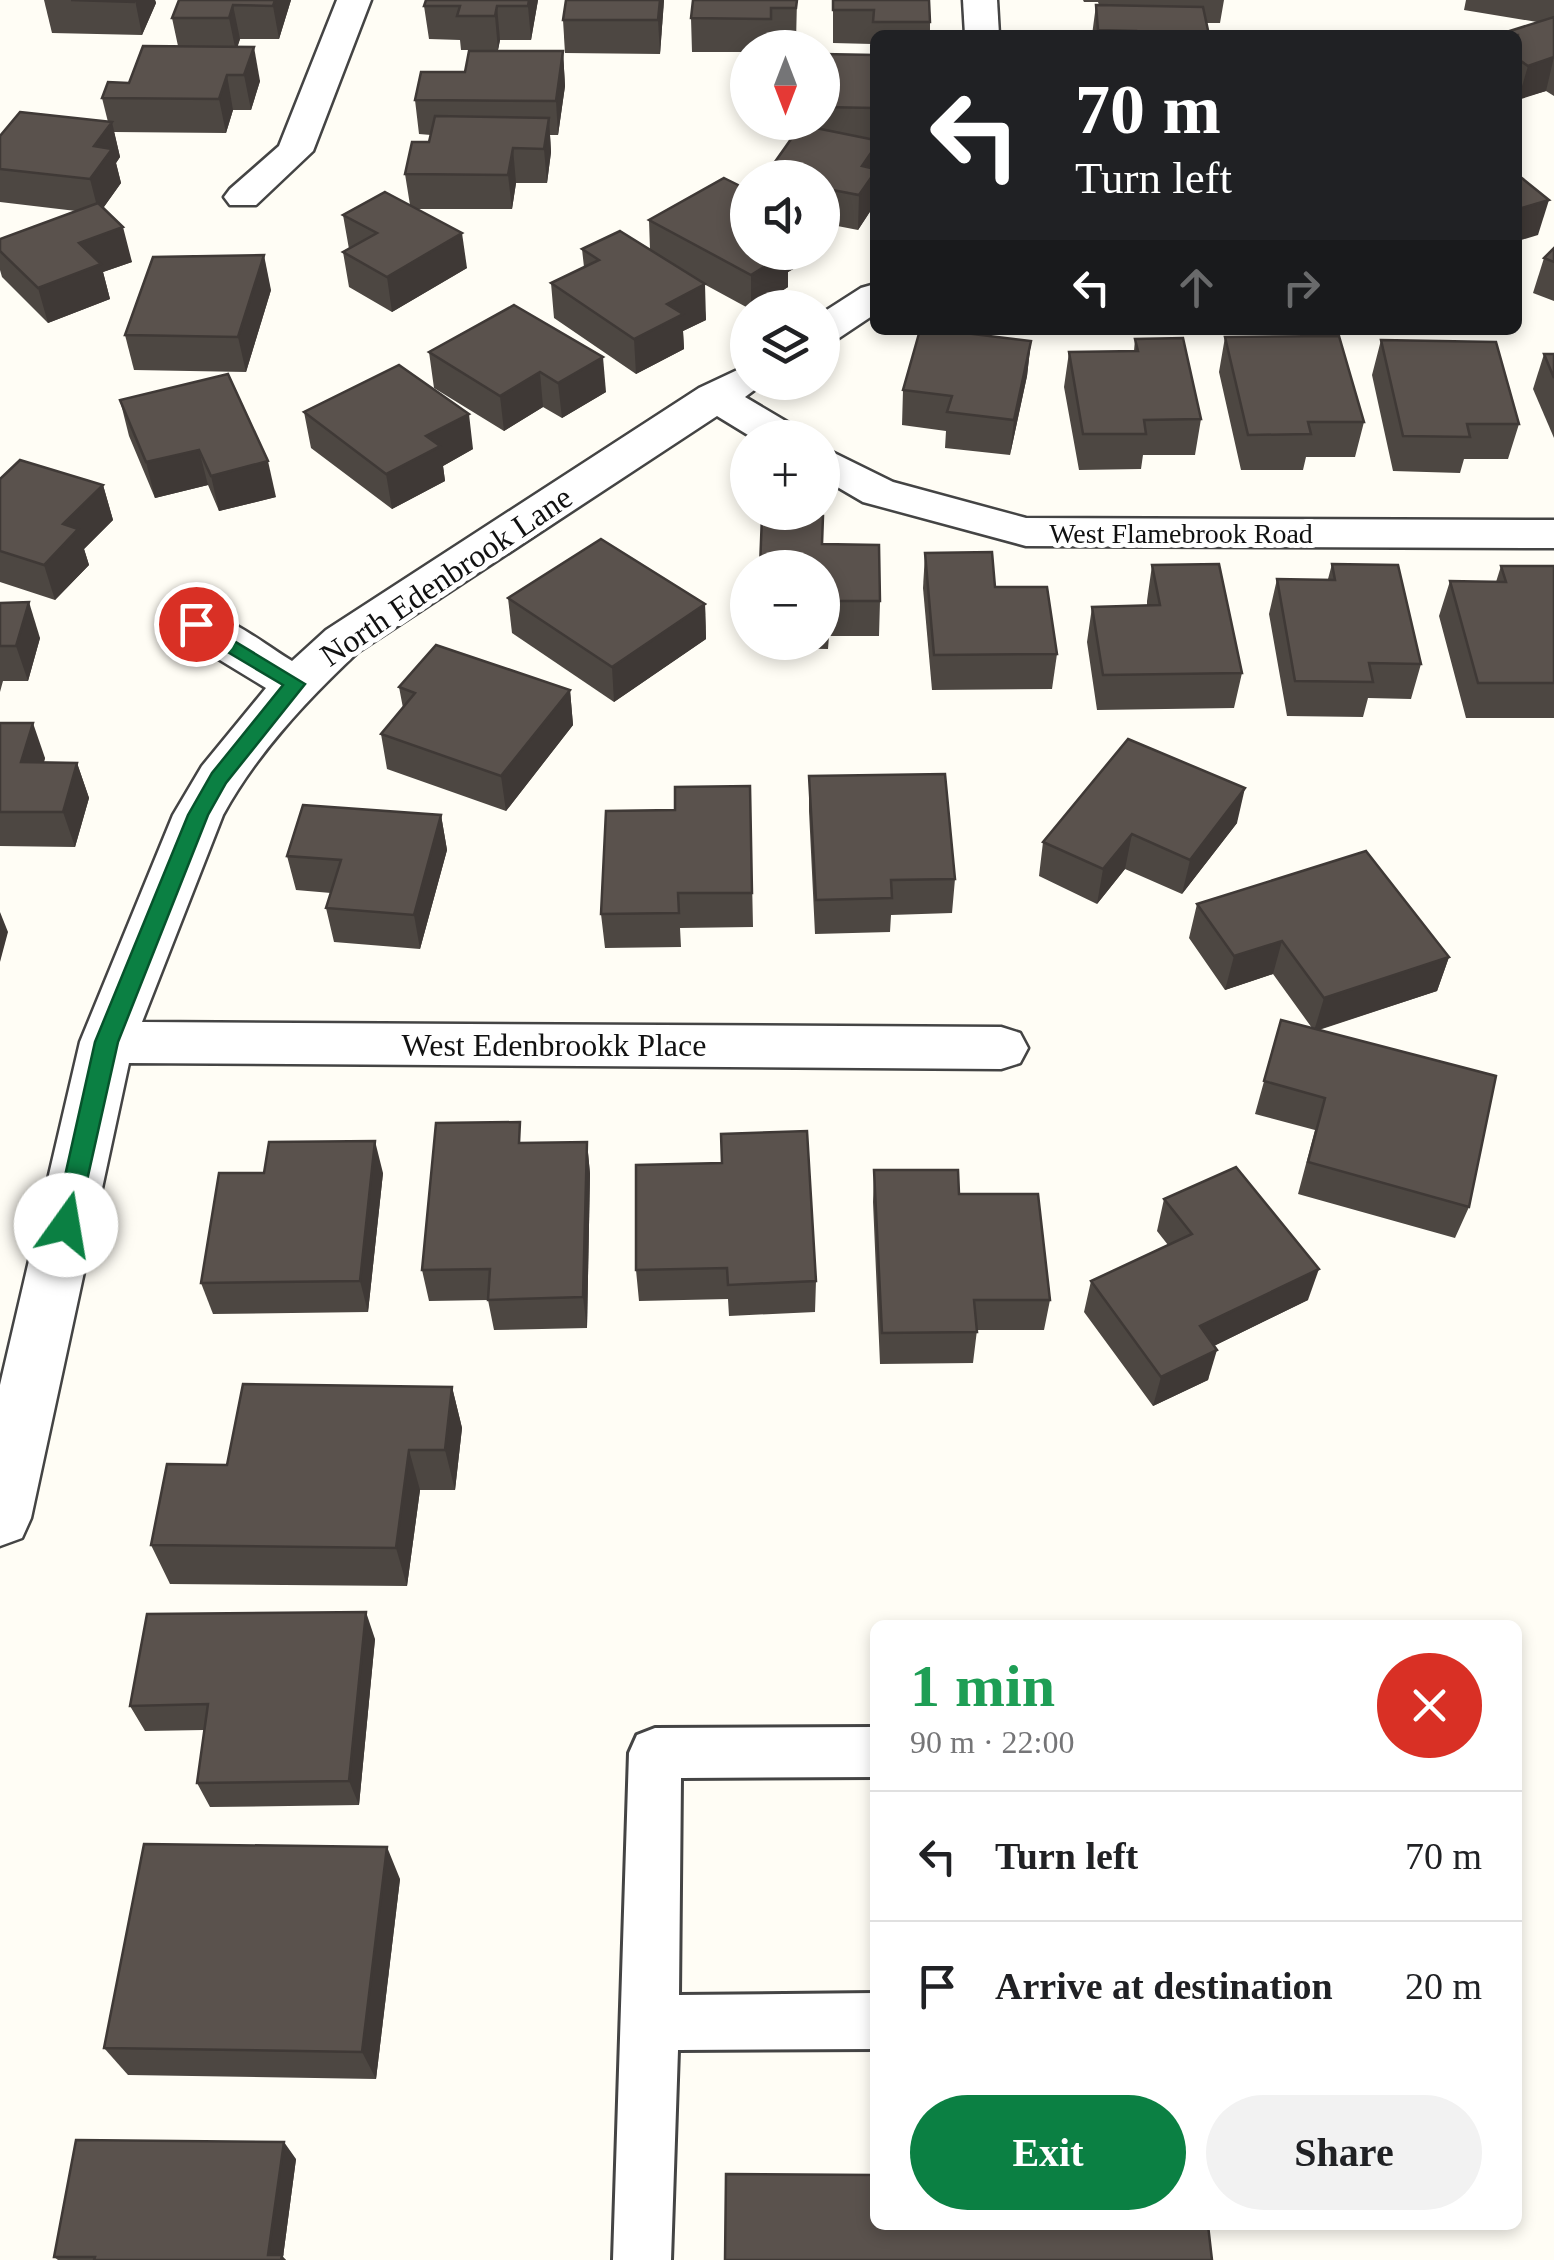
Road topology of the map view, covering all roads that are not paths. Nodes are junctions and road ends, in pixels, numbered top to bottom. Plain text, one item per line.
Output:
1 (354, 0) edge
2 (980, 0) edge
3 (982, 30) edge
4 (243, 197) dead end
5 (870, 299) edge
6 (840, 319) edge
7 (730, 388) edge
8 (745, 400) edge
9 (765, 420) edge
10 (840, 470) edge
11 (1554, 534) edge
12 (196, 624) dead end
13 (295, 684) junction
14 (106, 1042) junction
15 (1002, 1048) dead end
16 (0, 1518) edge
17 (870, 1752) edge
18 (870, 2022) edge
19 (652, 2023) junction
20 (642, 2260) edge

1 - 4 street
2 - 3 street
5 - 6 street
7 - 13 street, North Edenbrook Lane
8 - 9 street
10 - 11 street, West Flamebrook Road
12 - 13 street
13 - 14 street, North Edenbrook Lane
14 - 15 street, West Edenbrookk Place
14 - 16 street, North Edenbrook Lane
17 - 19 lane
18 - 19 lane
19 - 20 lane

